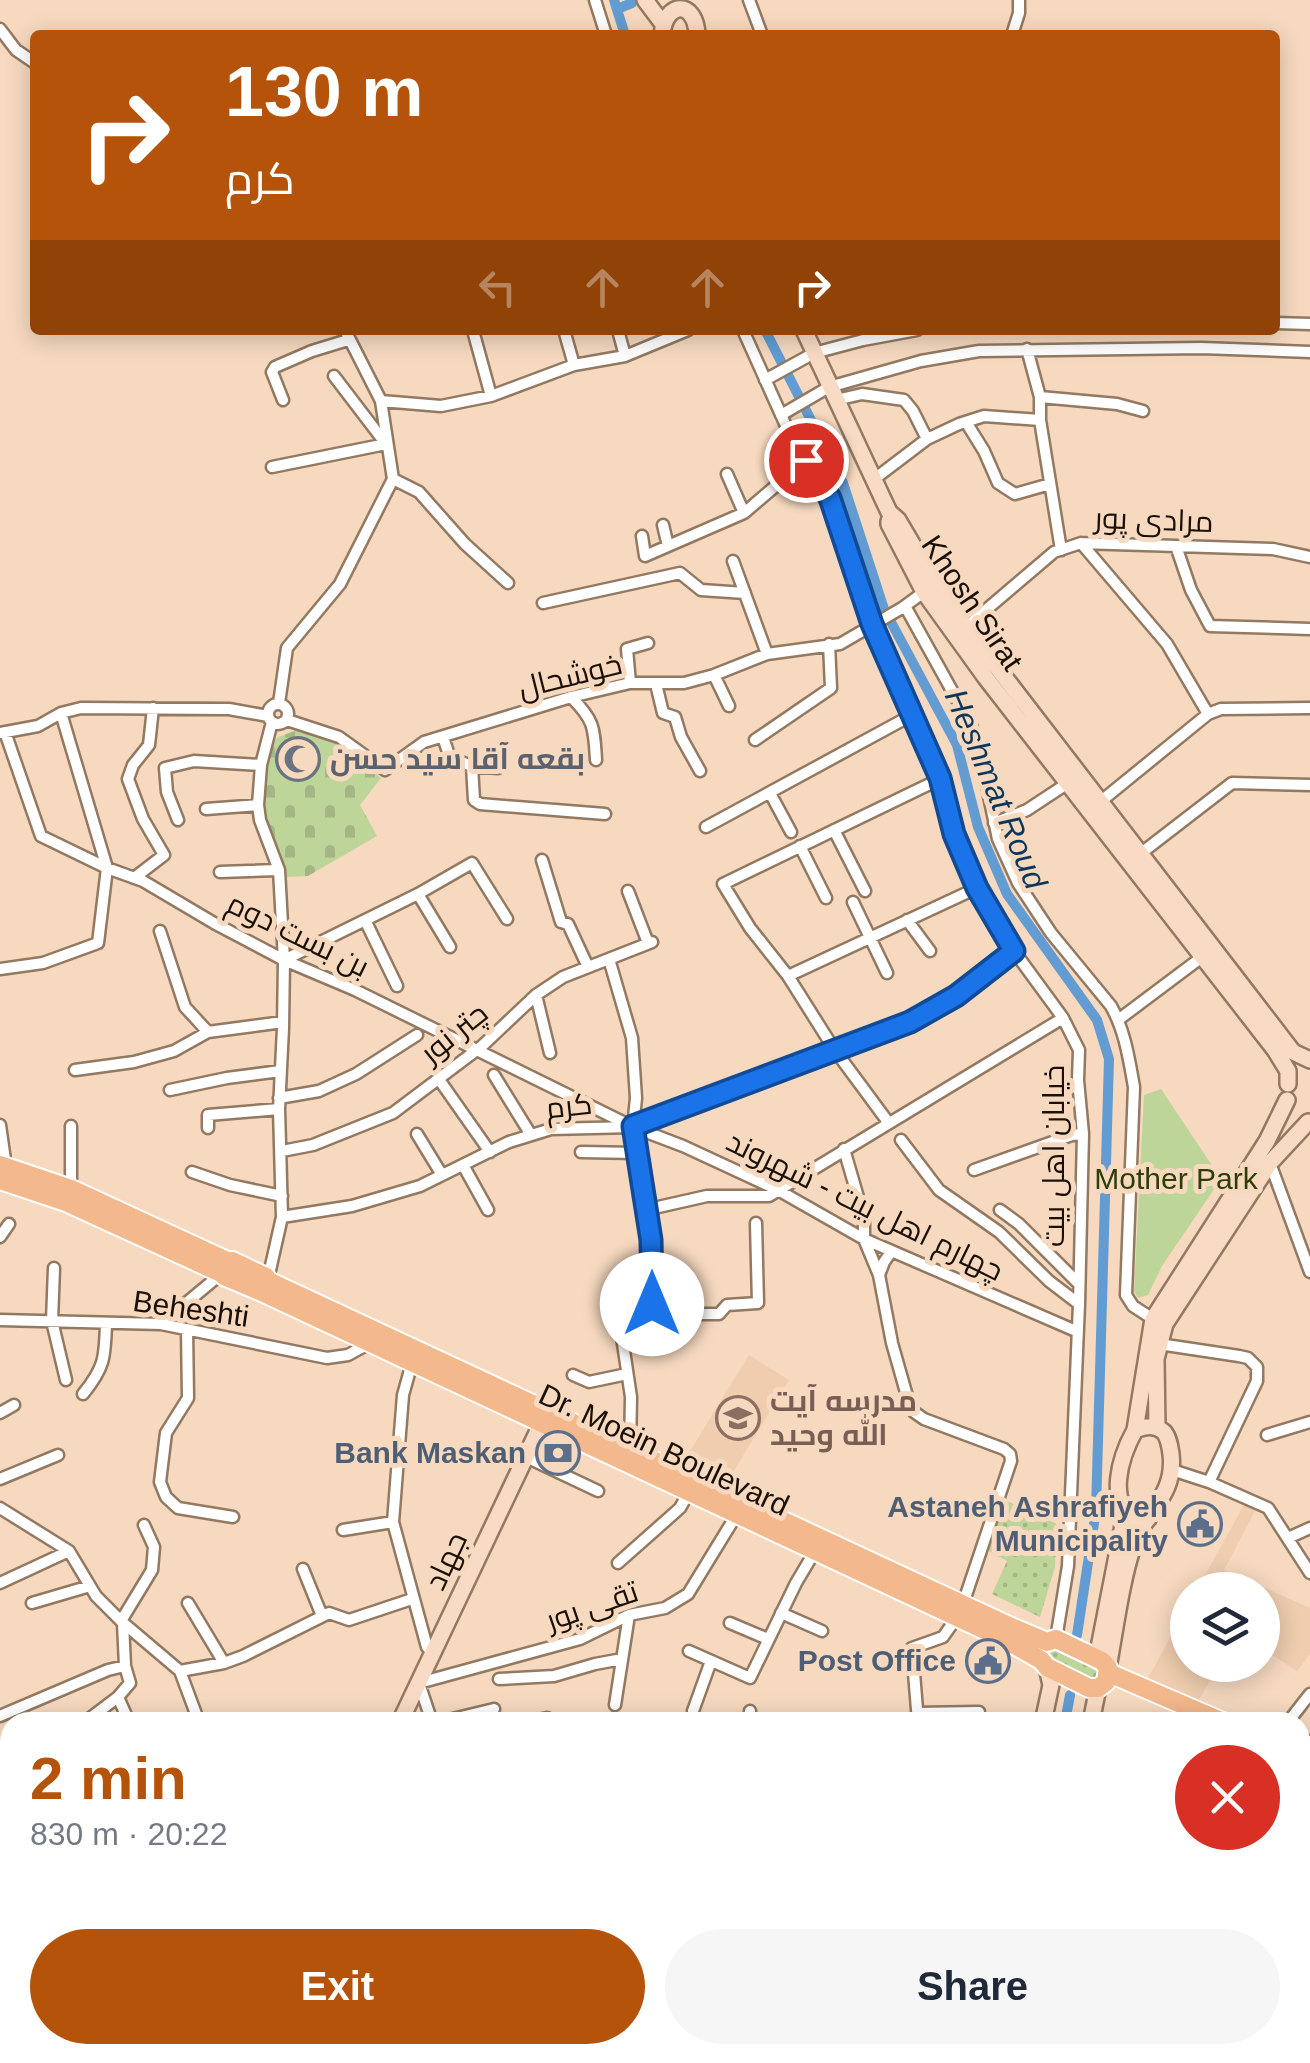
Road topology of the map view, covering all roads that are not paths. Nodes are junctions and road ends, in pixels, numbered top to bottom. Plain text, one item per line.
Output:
1 (596, 0) edge
2 (645, 0) edge
3 (750, 0) edge
4 (1018, 0) edge
5 (688, 6) edge
6 (667, 17) edge
7 (0, 29) edge
8 (605, 30) edge
9 (696, 30) edge
10 (760, 30) edge
11 (1014, 30) edge
12 (30, 59) edge
13 (1280, 324) edge
14 (1310, 324) edge
15 (347, 335) edge
16 (474, 335) edge
17 (565, 335) edge
18 (620, 335) edge
19 (675, 335) edge
20 (745, 335) edge
21 (806, 335) edge
22 (890, 335) edge
23 (1028, 350) junction
24 (1310, 352) edge
25 (814, 354) junction
26 (626, 356) junction
27 (574, 365) junction
28 (762, 375) junction
29 (334, 376) dead end
30 (832, 393) junction
31 (491, 396) junction
32 (1040, 396) junction
33 (283, 400) dead end
34 (380, 401) junction
35 (1143, 411) dead end
36 (781, 415) junction
37 (1040, 420) junction
38 (966, 422) junction
39 (927, 439) junction
40 (386, 444) junction
41 (806, 460) junction
42 (272, 467) dead end
43 (727, 474) dead end
44 (393, 478) junction
45 (873, 480) junction
46 (1050, 484) junction
47 (889, 512) junction
48 (744, 513) junction
49 (663, 526) dead end
50 (642, 536) dead end
51 (1081, 543) junction
52 (668, 546) junction
53 (1176, 546) junction
54 (1061, 550) junction
55 (1310, 557) edge
56 (733, 561) dead end
57 (508, 583) dead end
58 (924, 592) junction
59 (745, 593) junction
60 (542, 604) dead end
61 (904, 607) junction
62 (876, 622) junction
63 (966, 627) junction
64 (1310, 629) edge
65 (648, 643) dead end
66 (829, 644) junction
67 (768, 654) junction
68 (714, 675) junction
69 (630, 683) junction
70 (656, 684) junction
71 (571, 697) junction
72 (280, 703) junction
73 (729, 706) dead end
74 (152, 708) junction
75 (1310, 708) edge
76 (62, 714) junction
77 (1208, 714) junction
78 (912, 715) junction
79 (270, 719) junction
80 (287, 720) junction
81 (2, 732) edge
82 (443, 737) junction
83 (755, 740) dead end
84 (596, 760) dead end
85 (261, 765) junction
86 (472, 766) junction
87 (498, 768) dead end
88 (700, 771) dead end
89 (940, 778) junction
90 (1068, 783) junction
91 (1310, 785) edge
92 (770, 793) junction
93 (1100, 802) junction
94 (258, 804) junction
95 (206, 809) dead end
96 (605, 814) dead end
97 (178, 820) dead end
98 (994, 822) junction
99 (706, 828) dead end
100 (834, 830) junction
101 (791, 832) dead end
102 (800, 846) junction
103 (1140, 854) junction
104 (542, 860) dead end
105 (107, 868) junction
106 (279, 870) junction
107 (220, 872) dead end
108 (134, 878) junction
109 (977, 888) junction
110 (628, 891) dead end
111 (865, 891) dead end
112 (418, 894) junction
113 (826, 898) dead end
114 (853, 902) dead end
115 (507, 919) dead end
116 (365, 920) junction
117 (906, 920) junction
118 (160, 931) dead end
119 (869, 938) junction
120 (450, 947) dead end
121 (1014, 951) junction
122 (930, 952) dead end
123 (1202, 957) junction
124 (609, 959) junction
125 (284, 960) junction
126 (588, 967) junction
127 (0, 969) edge
128 (887, 972) dead end
129 (788, 976) junction
130 (398, 986) dead end
131 (536, 996) junction
132 (1252, 1009) junction
133 (1063, 1018) junction
134 (1118, 1020) junction
135 (283, 1022) junction
136 (208, 1032) junction
137 (417, 1035) dead end
138 (834, 1049) junction
139 (476, 1051) junction
140 (550, 1053) dead end
141 (1310, 1062) edge
142 (75, 1070) dead end
143 (280, 1071) junction
144 (494, 1074) dead end
145 (438, 1078) junction
146 (170, 1090) dead end
147 (1288, 1092) junction
148 (279, 1104) junction
149 (888, 1122) junction
150 (1309, 1122) edge
151 (0, 1125) edge
152 (71, 1126) dead end
153 (633, 1126) junction
154 (208, 1128) dead end
155 (417, 1134) dead end
156 (1082, 1134) junction
157 (531, 1136) junction
158 (901, 1140) dead end
159 (844, 1148) junction
160 (282, 1151) junction
161 (490, 1152) junction
162 (581, 1152) dead end
163 (637, 1153) junction
164 (1270, 1164) junction
165 (463, 1165) junction
166 (974, 1170) dead end
167 (2, 1171) edge
168 (192, 1172) dead end
169 (442, 1175) junction
170 (71, 1189) junction
171 (778, 1190) junction
172 (282, 1196) junction
173 (488, 1210) dead end
174 (645, 1210) junction
175 (1000, 1210) dead end
176 (282, 1217) junction
177 (756, 1223) dead end
178 (9, 1224) dead end
179 (0, 1238) edge
180 (864, 1239) junction
181 (276, 1247) junction
182 (891, 1252) junction
183 (54, 1268) dead end
184 (226, 1268) junction
185 (1310, 1272) edge
186 (879, 1274) junction
187 (266, 1284) junction
188 (1079, 1284) junction
189 (1078, 1304) junction
190 (652, 1314) junction
191 (1152, 1319) junction
192 (0, 1320) edge
193 (52, 1320) junction
194 (106, 1323) junction
195 (160, 1324) junction
196 (187, 1329) junction
197 (1076, 1331) junction
198 (371, 1343) junction
199 (1160, 1344) junction
200 (412, 1364) junction
201 (627, 1374) junction
202 (573, 1375) dead end
203 (66, 1380) dead end
204 (83, 1394) dead end
205 (14, 1405) dead end
206 (0, 1413) edge
207 (545, 1417) junction
208 (1310, 1422) edge
209 (1157, 1428) junction
210 (1135, 1430) junction
211 (1266, 1436) dead end
212 (630, 1449) junction
213 (58, 1455) dead end
214 (526, 1457) junction
215 (1172, 1470) junction
216 (0, 1479) edge
217 (1209, 1482) junction
218 (598, 1491) dead end
219 (689, 1492) junction
220 (0, 1508) edge
221 (738, 1514) junction
222 (1125, 1515) junction
223 (233, 1517) dead end
224 (1148, 1519) junction
225 (393, 1522) junction
226 (144, 1524) dead end
227 (1310, 1528) edge
228 (343, 1530) dead end
229 (1288, 1538) junction
230 (69, 1551) junction
231 (816, 1551) junction
232 (618, 1563) dead end
233 (303, 1569) dead end
234 (1310, 1572) edge
235 (0, 1583) edge
236 (90, 1586) junction
237 (412, 1599) junction
238 (32, 1603) dead end
239 (188, 1603) dead end
240 (960, 1611) junction
241 (781, 1613) junction
242 (629, 1615) junction
243 (322, 1616) junction
244 (122, 1622) junction
245 (730, 1623) dead end
246 (822, 1631) dead end
247 (768, 1639) junction
248 (689, 1651) dead end
249 (1048, 1652) junction
250 (433, 1653) junction
251 (622, 1659) junction
252 (711, 1660) junction
253 (224, 1663) junction
254 (125, 1666) junction
255 (180, 1672) junction
256 (1104, 1673) junction
257 (499, 1680) dead end
258 (419, 1683) junction
259 (118, 1697) junction
260 (614, 1705) dead end
261 (494, 1709) dead end
262 (9, 1712) edge
263 (98, 1712) edge
264 (125, 1712) edge
265 (195, 1712) edge
266 (405, 1712) edge
267 (432, 1712) edge
268 (481, 1712) edge
269 (693, 1712) edge
270 (917, 1712) edge
271 (1045, 1712) edge
272 (1094, 1712) edge
273 (1177, 1712) edge
274 (1199, 1712) edge

1 - 8 street
2 - 6 main road
3 - 10 street
4 - 11 street
5 - 6 main road
5 - 9 main road
7 - 12 street
13 - 14 street
15 - 33 street
15 - 34 street
16 - 31 street
17 - 27 street
18 - 26 street
19 - 26 street
20 - 28 street, خیابان اهل بیت
21 - 25 main road
22 - 25 street
23 - 24 street
23 - 30 street
23 - 32 street
25 - 28 street
25 - 30 main road
26 - 27 street
27 - 31 street
28 - 36 street, خیابان اهل بیت
29 - 40 street
30 - 36 street
30 - 39 street
30 - 45 main road
31 - 34 street
32 - 35 street
32 - 37 street
34 - 40 street
36 - 41 street, خیابان اهل بیت
37 - 38 street
37 - 46 street
38 - 39 street
38 - 46 street
39 - 45 street
40 - 42 street
40 - 44 street
41 - 48 street
41 - 62 street, خیابان اهل بیت
43 - 48 street
44 - 57 street
44 - 72 street
45 - 47 main road
46 - 54 street
47 - 58 main road, Khosh Sirat
47 - 63 main road, Khosh Sirat
48 - 52 street
49 - 52 street
50 - 52 street
51 - 53 street, مرادی پور
51 - 54 street, مرادی پور
51 - 77 street
53 - 55 street, مرادی پور
53 - 64 street
54 - 63 street, مرادی پور
56 - 59 street
58 - 61 street, خوشحال
58 - 90 main road, Khosh Sirat
59 - 60 street
59 - 67 street
61 - 62 street, خوشحال
61 - 98 street
62 - 66 street, خوشحال
62 - 78 street, خیابان اهل بیت
63 - 93 main road, Khosh Sirat
65 - 69 street
66 - 67 street, خوشحال
66 - 83 street
67 - 68 street, خوشحال
68 - 70 street, خوشحال
68 - 73 street
69 - 70 street, خوشحال
69 - 71 street, خوشحال
70 - 88 street
71 - 82 street, خوشحال
71 - 84 street
72 - 79 street
72 - 80 street
74 - 76 street
74 - 79 street
74 - 108 street
75 - 77 street
76 - 81 street
76 - 105 street
77 - 93 street
78 - 89 street, خیابان اهل بیت
78 - 92 street
79 - 80 street
79 - 85 street
80 - 82 street, خوشحال
81 - 105 street, بن بست دوم
82 - 86 street
85 - 94 street
85 - 97 street
86 - 87 street
86 - 96 street
89 - 100 street
89 - 109 street, خیابان اهل بیت
90 - 98 street
90 - 123 main road, Khosh Sirat
91 - 103 street
92 - 99 street
92 - 101 street
93 - 103 main road, Khosh Sirat
94 - 95 street
94 - 106 street
98 - 134 street
100 - 102 street
100 - 111 street
102 - 113 street
102 - 129 street
103 - 132 main road, Khosh Sirat
104 - 126 street
105 - 108 street, بن بست دوم
105 - 127 street
106 - 107 street
106 - 125 street
108 - 125 street, بن بست دوم
109 - 117 street
109 - 121 street, خیابان اهل بیت
110 - 124 street, چتر نور
112 - 115 street
112 - 116 street
112 - 120 street
114 - 119 street
116 - 125 street
116 - 130 street
117 - 119 street
117 - 122 street
118 - 136 street
119 - 128 street
119 - 129 street
121 - 133 street, خیابان اهل بیت
121 - 138 street, کرم
123 - 132 main road, Khosh Sirat
123 - 134 street
124 - 126 street, چتر نور
124 - 153 street
125 - 135 street
125 - 139 street, بن بست دوم
126 - 131 street, چتر نور
129 - 138 street
131 - 139 street, چتر نور
131 - 140 street
132 - 141 main road, Khosh Sirat
132 - 147 main road, Khosh Sirat
133 - 149 street
133 - 156 street, خیابان اهل بیت
134 - 191 street
135 - 136 street
135 - 143 street
136 - 142 street
137 - 148 street
138 - 149 street
138 - 153 street, کرم
139 - 145 street, چتر نور
139 - 153 street, بن بست دوم
141 - 147 main road
143 - 146 street
143 - 148 street
144 - 157 street
145 - 160 street, چتر نور
145 - 161 street
147 - 150 main road, Khosh Sirat
147 - 191 main road
148 - 154 street
148 - 160 street
149 - 159 street
150 - 164 main road
151 - 167 street
152 - 170 street
153 - 157 street, کرم
153 - 163 street
153 - 171 street, چهارم اهل بیت - شهروند
155 - 169 street
156 - 166 street
156 - 188 street, خیابان اهل بیت
157 - 161 street, کرم
158 - 189 street
159 - 171 street
159 - 180 street
160 - 172 street
161 - 165 street, کرم
162 - 163 street
163 - 174 street
164 - 185 street
164 - 199 main road
165 - 169 street, کرم
165 - 173 street
167 - 170 main road
167 - 184 main road
168 - 172 street
169 - 176 street, کرم
170 - 184 main road
171 - 174 street
171 - 180 street, چهارم اهل بیت - شهروند
172 - 176 street
174 - 190 street
175 - 188 street
176 - 181 street
177 - 190 street
178 - 179 street
180 - 182 street, چهارم اهل بیت - شهروند
180 - 186 street
181 - 184 street
181 - 187 street
182 - 186 street
182 - 197 street, چهارم اهل بیت - شهروند
183 - 193 street
184 - 187 main road
184 - 195 street
186 - 240 street
187 - 198 main road, Dr. Moein Boulevard
187 - 207 main road, Dr. Moein Boulevard
188 - 189 street, خیابان اهل بیت
189 - 197 street, خیابان اهل بیت
190 - 201 street
191 - 210 main road
192 - 193 street, Beheshti
193 - 194 street, Beheshti
193 - 203 street
194 - 195 street, Beheshti
194 - 204 street
195 - 196 street, Beheshti
196 - 198 street, Beheshti
196 - 223 street
197 - 249 street, خیابان اهل بیت
198 - 200 main road, Dr. Moein Boulevard
199 - 209 main road
199 - 217 street
200 - 207 main road, Dr. Moein Boulevard
200 - 225 street
201 - 202 street
201 - 212 street
205 - 206 street
207 - 212 main road, Dr. Moein Boulevard
207 - 214 main road, جهاد
207 - 219 main road, Dr. Moein Boulevard
208 - 211 street
209 - 210 main road
209 - 215 main road
210 - 222 main road
212 - 240 main road, Dr. Moein Boulevard
213 - 216 street
214 - 218 street
214 - 250 main road, جهاد
215 - 217 street
215 - 224 main road
217 - 229 street
219 - 221 main road, Dr. Moein Boulevard
219 - 232 street
220 - 230 street
221 - 231 main road, Dr. Moein Boulevard
221 - 242 street, تقی پور
222 - 224 main road
222 - 256 main road
224 - 256 main road
225 - 228 street
225 - 237 street
226 - 244 street
227 - 229 street
229 - 234 street
230 - 235 street
230 - 236 street
231 - 240 main road, Dr. Moein Boulevard
231 - 241 street
233 - 243 street
236 - 238 street
236 - 244 street
237 - 243 street
237 - 250 street
239 - 253 street
240 - 249 main road, Dr. Moein Boulevard
240 - 270 street
241 - 246 street
241 - 247 street
242 - 251 street
242 - 258 street, تقی پور
243 - 253 street
244 - 254 street
244 - 255 street
245 - 247 street
247 - 252 street
248 - 252 street
249 - 256 main road
249 - 256 main road
249 - 271 main road
250 - 258 main road, جهاد
251 - 257 street
251 - 260 street
252 - 269 street
253 - 255 street
254 - 259 street
254 - 262 street
255 - 265 street
256 - 272 main road
256 - 273 main road
256 - 274 main road
258 - 266 main road, جهاد
258 - 267 street
259 - 263 street
259 - 264 street
261 - 268 street

